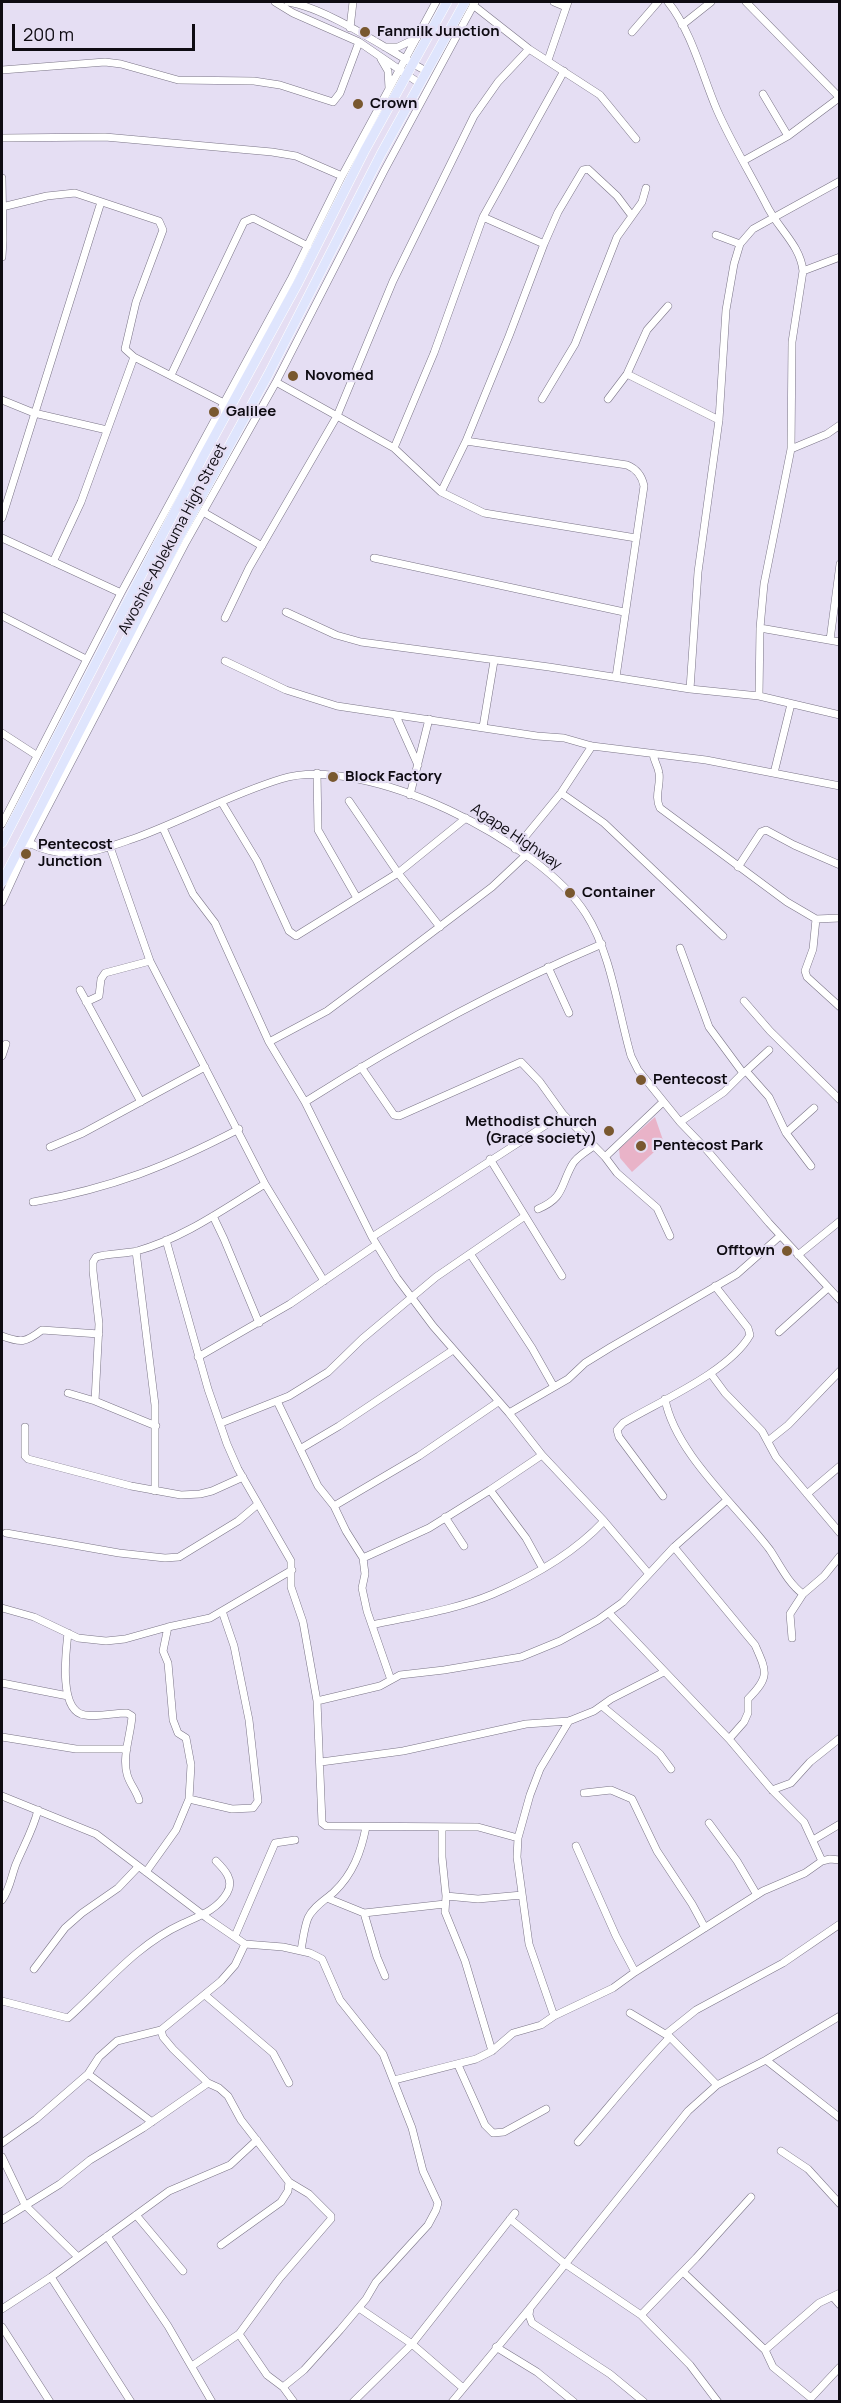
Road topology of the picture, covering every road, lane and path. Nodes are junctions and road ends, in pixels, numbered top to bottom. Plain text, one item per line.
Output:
1 (275, 2) edge
2 (288, 2) edge
3 (353, 2) edge
4 (436, 2) edge
5 (447, 2) edge
6 (554, 2) edge
7 (658, 2) edge
8 (668, 2) edge
9 (711, 2) edge
10 (746, 2) edge
11 (471, 3) edge
12 (567, 4) edge
13 (314, 10) junction
14 (311, 20) junction
15 (682, 25) junction
16 (350, 28) junction
17 (632, 32) dead end
18 (417, 38) junction
19 (359, 42) junction
20 (384, 47) junction
21 (529, 49) junction
22 (378, 55) junction
23 (548, 60) junction
24 (409, 62) junction
25 (2, 70) edge
26 (426, 71) junction
27 (564, 71) junction
28 (403, 73) junction
29 (419, 83) junction
30 (390, 89) junction
31 (763, 94) dead end
32 (839, 98) edge
33 (788, 136) junction
34 (2, 139) edge
35 (636, 139) dead end
36 (743, 161) junction
37 (342, 176) junction
38 (2, 178) edge
39 (840, 180) edge
40 (646, 188) dead end
41 (101, 202) junction
42 (2, 207) edge
43 (632, 216) junction
44 (483, 217) junction
45 (772, 218) junction
46 (350, 226) junction
47 (716, 236) dead end
48 (544, 244) junction
49 (740, 244) junction
50 (308, 246) junction
51 (2, 257) edge
52 (840, 257) edge
53 (802, 271) junction
54 (295, 281) junction
55 (668, 306) dead end
56 (134, 357) junction
57 (627, 374) junction
58 (171, 375) junction
59 (276, 382) junction
60 (542, 399) dead end
61 (608, 399) dead end
62 (2, 400) edge
63 (224, 403) junction
64 (34, 412) junction
65 (337, 416) junction
66 (719, 420) junction
67 (840, 425) edge
68 (107, 430) junction
69 (465, 441) junction
70 (393, 448) junction
71 (791, 449) junction
72 (204, 455) junction
73 (217, 466) junction
74 (441, 492) junction
75 (203, 512) junction
76 (2, 518) edge
77 (2, 538) edge
78 (636, 538) junction
79 (262, 546) junction
80 (374, 558) dead end
81 (53, 562) junction
82 (840, 564) edge
83 (121, 593) junction
84 (286, 612) dead end
85 (624, 612) junction
86 (2, 616) edge
87 (225, 618) dead end
88 (760, 628) junction
89 (830, 640) junction
90 (840, 642) edge
91 (86, 660) junction
92 (494, 660) junction
93 (225, 661) dead end
94 (616, 677) junction
95 (690, 689) junction
96 (759, 696) junction
97 (791, 704) junction
98 (396, 716) junction
99 (840, 716) edge
100 (429, 719) junction
101 (483, 727) junction
102 (2, 733) edge
103 (592, 746) junction
104 (653, 754) junction
105 (36, 755) junction
106 (418, 765) junction
107 (63, 769) junction
108 (317, 773) junction
109 (774, 773) junction
110 (840, 786) edge
111 (561, 793) junction
112 (410, 795) junction
113 (349, 801) dead end
114 (2, 803) edge
115 (222, 803) junction
116 (9, 808) junction
117 (465, 818) junction
118 (2, 824) edge
119 (162, 828) junction
120 (2, 843) edge
121 (29, 843) junction
122 (110, 847) junction
123 (515, 849) junction
124 (525, 856) junction
125 (840, 865) edge
126 (738, 867) junction
127 (398, 873) junction
128 (2, 882) edge
129 (357, 898) junction
130 (2, 902) edge
131 (840, 918) edge
132 (816, 919) junction
133 (440, 927) junction
134 (723, 936) dead end
135 (602, 944) junction
136 (680, 948) dead end
137 (150, 961) junction
138 (548, 967) junction
139 (80, 990) dead end
140 (744, 1001) dead end
141 (86, 1002) junction
142 (840, 1007) edge
143 (569, 1013) dead end
144 (269, 1042) junction
145 (6, 1044) dead end
146 (769, 1050) dead end
147 (2, 1056) edge
148 (205, 1067) junction
149 (361, 1067) junction
150 (745, 1072) junction
151 (840, 1100) edge
152 (141, 1102) junction
153 (305, 1102) junction
154 (663, 1102) junction
155 (814, 1108) dead end
156 (562, 1114) junction
157 (680, 1122) junction
158 (239, 1130) junction
159 (786, 1133) junction
160 (594, 1146) junction
161 (50, 1147) dead end
162 (605, 1156) junction
163 (490, 1160) junction
164 (811, 1166) dead end
165 (266, 1184) junction
166 (33, 1202) dead end
167 (538, 1209) dead end
168 (213, 1216) junction
169 (525, 1216) junction
170 (840, 1221) edge
171 (670, 1236) dead end
172 (780, 1236) junction
173 (372, 1237) junction
174 (166, 1240) junction
175 (376, 1245) junction
176 (136, 1251) junction
177 (471, 1255) junction
178 (798, 1255) junction
179 (562, 1276) dead end
180 (324, 1281) junction
181 (715, 1286) junction
182 (828, 1288) junction
183 (412, 1299) junction
184 (840, 1300) edge
185 (259, 1323) junction
186 (779, 1332) dead end
187 (99, 1334) junction
188 (2, 1336) edge
189 (453, 1350) junction
190 (198, 1357) junction
191 (840, 1371) edge
192 (711, 1374) junction
193 (554, 1387) junction
194 (68, 1393) dead end
195 (665, 1399) junction
196 (95, 1401) junction
197 (277, 1401) junction
198 (498, 1402) junction
199 (509, 1413) junction
200 (221, 1423) junction
201 (156, 1426) junction
202 (25, 1427) dead end
203 (768, 1441) junction
204 (300, 1449) junction
205 (542, 1455) junction
206 (840, 1466) edge
207 (243, 1477) junction
208 (490, 1490) junction
209 (155, 1491) junction
210 (807, 1494) junction
211 (663, 1496) dead end
212 (727, 1500) junction
213 (258, 1504) junction
214 (334, 1506) junction
215 (445, 1518) junction
216 (604, 1521) junction
217 (6, 1533) dead end
218 (840, 1533) edge
219 (464, 1546) dead end
220 (674, 1547) junction
221 (840, 1556) edge
222 (363, 1558) junction
223 (542, 1567) junction
224 (292, 1570) junction
225 (649, 1574) junction
226 (803, 1594) junction
227 (2, 1608) edge
228 (222, 1611) junction
229 (609, 1613) junction
230 (372, 1625) junction
231 (168, 1627) junction
232 (68, 1633) junction
233 (792, 1638) dead end
234 (664, 1672) junction
235 (391, 1680) junction
236 (2, 1683) edge
237 (68, 1696) junction
238 (317, 1701) junction
239 (602, 1706) junction
240 (569, 1721) junction
241 (2, 1737) edge
242 (840, 1738) edge
243 (729, 1739) junction
244 (127, 1749) junction
245 (321, 1761) junction
246 (672, 1769) dead end
247 (772, 1790) junction
248 (584, 1793) dead end
249 (2, 1796) edge
250 (189, 1799) junction
251 (139, 1800) dead end
252 (38, 1810) junction
253 (709, 1823) dead end
254 (840, 1824) edge
255 (366, 1827) junction
256 (442, 1827) junction
257 (518, 1838) junction
258 (295, 1840) dead end
259 (813, 1840) junction
260 (576, 1846) dead end
261 (840, 1860) edge
262 (216, 1861) dead end
263 (822, 1862) junction
264 (138, 1867) junction
265 (146, 1872) junction
266 (522, 1895) junction
267 (757, 1895) junction
268 (327, 1898) junction
269 (2, 1900) edge
270 (446, 1900) junction
271 (364, 1913) junction
272 (203, 1916) junction
273 (840, 1924) edge
274 (705, 1928) junction
275 (234, 1936) junction
276 (245, 1944) junction
277 (301, 1950) junction
278 (34, 1969) dead end
279 (634, 1972) junction
280 (385, 1976) dead end
281 (205, 1995) junction
282 (2, 2001) edge
283 (630, 2013) dead end
284 (554, 2016) junction
285 (840, 2016) edge
286 (161, 2030) junction
287 (668, 2036) junction
288 (492, 2051) junction
289 (766, 2060) junction
290 (458, 2065) junction
291 (88, 2074) junction
292 (394, 2080) junction
293 (208, 2083) junction
294 (289, 2083) dead end
295 (717, 2085) junction
296 (546, 2109) dead end
297 (839, 2116) edge
298 (152, 2122) junction
299 (256, 2140) junction
300 (578, 2142) dead end
301 (2, 2144) edge
302 (781, 2151) dead end
303 (2, 2157) edge
304 (289, 2182) junction
305 (751, 2197) dead end
306 (840, 2204) edge
307 (25, 2205) junction
308 (136, 2216) junction
309 (2, 2220) edge
310 (107, 2236) junction
311 (221, 2245) dead end
312 (78, 2257) junction
313 (564, 2263) junction
314 (183, 2271) dead end
315 (683, 2272) junction
316 (51, 2277) junction
317 (836, 2295) edge
318 (840, 2305) edge
319 (358, 2307) junction
320 (530, 2308) junction
321 (2, 2309) edge
322 (641, 2315) junction
323 (2, 2327) edge
324 (239, 2334) junction
325 (412, 2344) junction
326 (496, 2347) junction
327 (765, 2350) junction
328 (192, 2366) junction
329 (840, 2367) edge
330 (283, 2387) junction
331 (463, 2388) junction
332 (51, 2402) edge
333 (131, 2402) edge
334 (212, 2402) edge
335 (294, 2402) edge
336 (354, 2402) edge
337 (452, 2402) edge
338 (574, 2402) edge
339 (644, 2402) edge
340 (718, 2402) edge

1 - 14 street
2 - 13 street
3 - 16 street
4 - 18 street, Awoshie-Ablekuma High Street
5 - 24 main road, Awoshie-Ablekuma High Street
6 - 12 street
7 - 17 street
8 - 15 street
9 - 15 street
10 - 32 street
11 - 21 street
11 - 26 main road, Awoshie-Ablekuma High Street
11 - 46 street, Awoshie-Ablekuma High Street
12 - 23 street
13 - 14 street
13 - 16 street
14 - 19 street
15 - 36 street
16 - 20 street
18 - 20 street
18 - 24 street, Awoshie-Ablekuma High Street
19 - 22 street
19 - 25 street
20 - 24 street
21 - 23 street
21 - 65 street
22 - 28 street
22 - 30 street
23 - 27 street
24 - 26 street
24 - 28 main road, Awoshie-Ablekuma High Street
26 - 29 main road, Awoshie-Ablekuma High Street
27 - 35 street
27 - 44 street
28 - 29 street
28 - 30 street, Awoshie-Ablekuma High Street
28 - 54 main road, Awoshie-Ablekuma High Street
29 - 46 main road, Awoshie-Ablekuma High Street
30 - 37 street, Awoshie-Ablekuma High Street
31 - 33 street
32 - 33 street
33 - 36 street
34 - 37 street
36 - 45 street
37 - 50 street, Awoshie-Ablekuma High Street
38 - 42 street
39 - 45 street
40 - 43 street
41 - 42 street
41 - 56 street
41 - 64 street
42 - 51 street
43 - 48 street
43 - 60 street
44 - 48 street
44 - 70 street
45 - 49 street
45 - 53 street
46 - 59 street, Awoshie-Ablekuma High Street
46 - 73 main road, Awoshie-Ablekuma High Street
47 - 49 street
48 - 69 street
49 - 66 street
50 - 54 street, Awoshie-Ablekuma High Street
50 - 58 street
52 - 53 street
53 - 71 street
54 - 63 street, Awoshie-Ablekuma High Street
54 - 72 main road, Awoshie-Ablekuma High Street
55 - 57 street
56 - 58 street
56 - 68 street
57 - 61 street
57 - 66 street
58 - 63 street
59 - 65 street
59 - 75 street, Awoshie-Ablekuma High Street
62 - 64 street
63 - 83 street, Awoshie-Ablekuma High Street
64 - 68 street
64 - 76 street
65 - 70 street
65 - 79 street
66 - 95 street
67 - 71 street
68 - 81 street
69 - 74 street
69 - 78 street
70 - 74 street
71 - 88 street
72 - 73 main road
72 - 120 main road, Awoshie-Ablekuma High Street
73 - 107 main road, Awoshie-Ablekuma High Street
74 - 78 street
75 - 79 street
75 - 107 street, Awoshie-Ablekuma High Street
77 - 81 street
78 - 85 street
79 - 87 street
80 - 85 street
81 - 83 street
82 - 89 street
83 - 91 street, Awoshie-Ablekuma High Street
84 - 92 street
85 - 94 street
86 - 91 street
88 - 89 street
88 - 96 street
89 - 90 street
91 - 105 street, Awoshie-Ablekuma High Street
92 - 94 street
92 - 101 street
93 - 98 street
94 - 95 street
95 - 96 street
96 - 97 street
97 - 99 street
97 - 109 street
98 - 100 street
98 - 106 street
100 - 101 street
100 - 106 street
101 - 103 street
102 - 105 street
103 - 104 street
103 - 111 street
104 - 109 street
104 - 126 street
105 - 116 street, Awoshie-Ablekuma High Street
106 - 112 street
107 - 121 street, Awoshie-Ablekuma High Street
107 - 128 main road, Awoshie-Ablekuma High Street
108 - 112 street, Agape Highway
108 - 115 street, Agape Highway
108 - 129 street
109 - 110 street
111 - 123 street
111 - 134 street
112 - 117 street, Agape Highway
113 - 127 street
114 - 116 street
115 - 119 street, Agape Highway
115 - 129 street
116 - 118 street, Awoshie-Ablekuma High Street
117 - 123 street, Agape Highway
117 - 127 street
119 - 122 street, Agape Highway
119 - 144 street
121 - 122 street, Agape Highway
121 - 130 street, Awoshie-Ablekuma High Street
122 - 137 street
123 - 124 street, Agape Highway
124 - 133 street
124 - 135 street, Agape Highway
125 - 126 street
126 - 132 street
127 - 129 street
127 - 133 street
131 - 132 street
132 - 142 street
133 - 144 street
135 - 138 street
135 - 154 street, Agape Highway
136 - 150 street
137 - 141 street
137 - 148 street
138 - 143 street
138 - 149 street
139 - 141 street
140 - 151 street
141 - 152 street
144 - 153 street
145 - 147 street
146 - 150 street
148 - 152 street
148 - 158 street
149 - 153 street
149 - 156 street
150 - 157 street
150 - 159 street
152 - 161 street
153 - 173 street
154 - 157 street, Agape Highway
154 - 162 street
155 - 159 street
156 - 160 street
156 - 163 street
157 - 172 street, Agape Highway
158 - 165 street
158 - 166 street
159 - 164 street
160 - 162 street
160 - 167 street
162 - 171 street
163 - 169 street
163 - 173 street
165 - 168 street
165 - 180 street
168 - 174 street
168 - 185 street
169 - 177 street
169 - 179 street
170 - 178 street
172 - 178 street, Agape Highway
172 - 181 street
173 - 175 street
174 - 176 street
174 - 190 street
175 - 180 street
175 - 183 street
176 - 187 street
176 - 201 street
177 - 183 street
177 - 193 street
178 - 182 street, Agape Highway
180 - 185 street
181 - 192 street
181 - 193 street
182 - 184 street, Agape Highway
182 - 186 street
183 - 189 street
183 - 197 street
185 - 190 street
187 - 188 street
187 - 196 street
189 - 198 street
189 - 204 street
190 - 200 street
191 - 203 street
192 - 195 street
192 - 203 street
193 - 199 street
194 - 196 street
195 - 211 street
195 - 212 street
196 - 201 street
197 - 200 street
197 - 204 street
198 - 199 street
198 - 214 street
199 - 205 street
200 - 207 street
201 - 209 street
202 - 209 street
203 - 210 street
204 - 214 street
205 - 208 street
205 - 216 street
206 - 210 street
207 - 209 street
207 - 213 street
208 - 215 street
208 - 223 street
210 - 218 street
212 - 220 street
212 - 226 street
213 - 217 street
213 - 224 street
214 - 222 street
215 - 219 street
215 - 222 street
216 - 223 street
216 - 225 street
220 - 225 street
220 - 243 street
221 - 226 street
222 - 230 street
223 - 230 street
224 - 228 street
224 - 238 street
225 - 229 street
226 - 233 street
227 - 232 street
228 - 231 street
228 - 250 street
229 - 234 street
229 - 235 street
230 - 235 street
231 - 232 street
231 - 250 street
232 - 237 street
234 - 239 street
234 - 243 street
235 - 238 street
236 - 237 street
237 - 244 street
238 - 245 street
239 - 240 street
239 - 246 street
240 - 245 street
240 - 257 street
241 - 244 street
242 - 247 street
243 - 247 street
244 - 251 street
245 - 255 street
247 - 259 street
248 - 274 street
249 - 252 street
250 - 265 street
252 - 264 street
252 - 269 street
253 - 267 street
254 - 259 street
255 - 256 street
255 - 268 street
256 - 257 street
256 - 270 street
257 - 266 street
258 - 275 street
259 - 263 street
260 - 279 street
261 - 263 street
262 - 272 street
263 - 267 street
264 - 265 street
264 - 278 street
265 - 272 street
266 - 270 street
266 - 284 street
267 - 274 street
268 - 271 street
268 - 277 street
270 - 271 street
270 - 288 street
271 - 280 street
272 - 275 street
272 - 282 street
273 - 287 street
274 - 279 street
275 - 276 street
276 - 277 street
276 - 281 street
277 - 292 street
279 - 284 street
281 - 286 street
281 - 294 street
283 - 287 street
284 - 288 street
285 - 289 street
286 - 291 street
286 - 293 street
287 - 295 street
287 - 300 street
288 - 290 street
289 - 295 street
289 - 297 street
290 - 292 street
290 - 296 street
291 - 298 street
291 - 301 street
292 - 319 street
293 - 298 street
293 - 299 street
295 - 313 street
298 - 307 street
299 - 304 street
299 - 308 street
302 - 306 street
303 - 307 street
304 - 311 street
304 - 324 street
305 - 315 street
307 - 309 street
307 - 312 street
308 - 310 street
308 - 314 street
310 - 312 street
310 - 328 street
312 - 316 street
313 - 320 street
313 - 322 street
313 - 325 street
315 - 322 street
315 - 327 street
316 - 321 street
316 - 333 street
317 - 318 street
317 - 327 street
319 - 325 street
319 - 330 street
320 - 326 street
320 - 339 street
322 - 340 street
323 - 332 street
324 - 328 street
324 - 330 street
325 - 331 street
325 - 336 street
326 - 331 street
326 - 338 street
327 - 329 street
328 - 334 street
330 - 335 street
331 - 337 street

